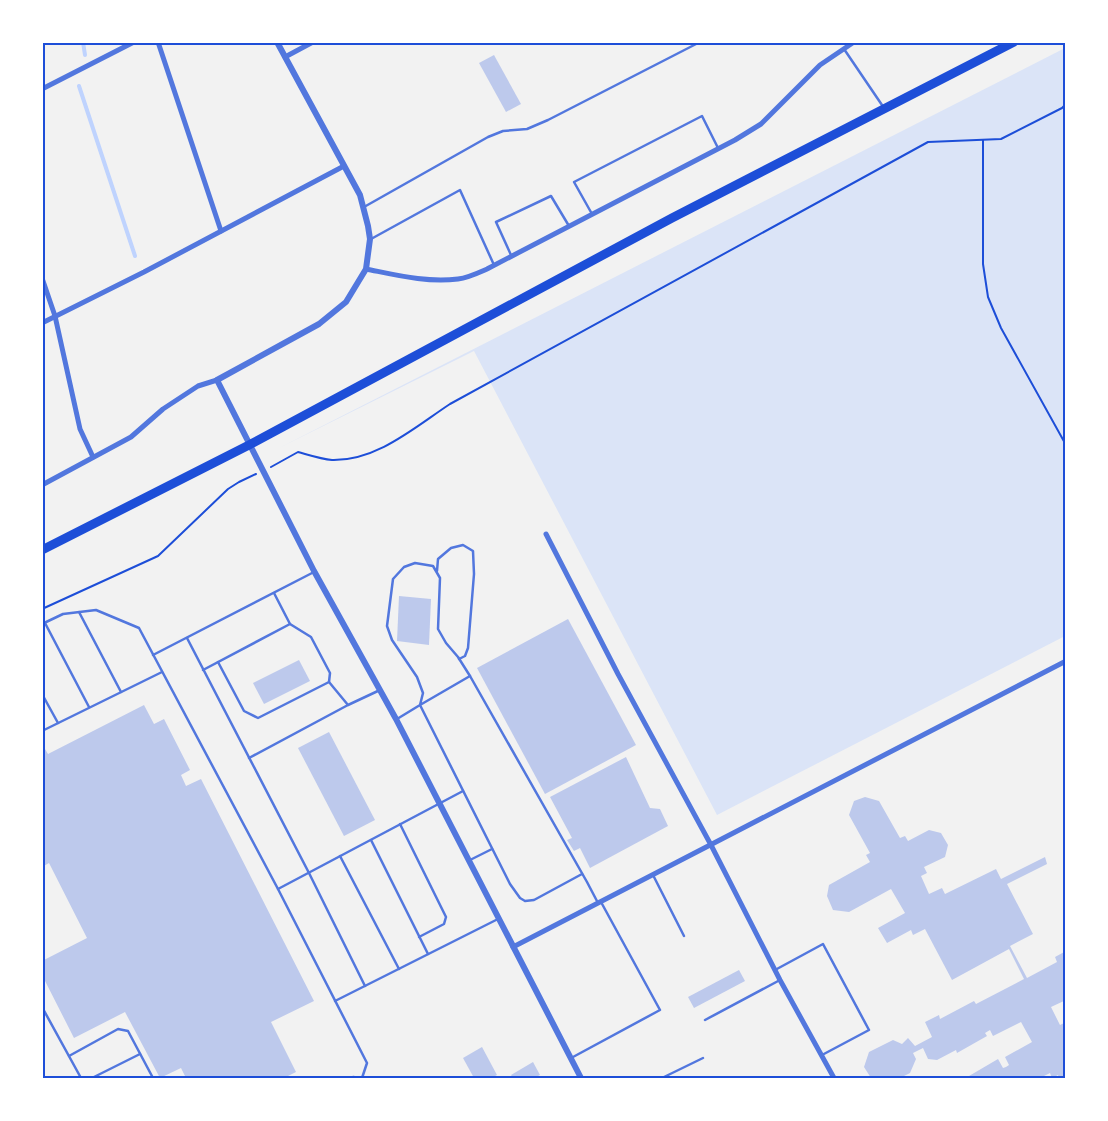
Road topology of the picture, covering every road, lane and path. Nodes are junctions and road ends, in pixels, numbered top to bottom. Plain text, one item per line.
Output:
1 (134, 42) edge
2 (158, 42) edge
3 (277, 42) edge
4 (312, 42) edge
5 (700, 42) edge
6 (839, 42) edge
7 (854, 42) edge
8 (1014, 42) edge
9 (844, 49) junction
10 (285, 57) junction
11 (42, 89) edge
12 (1066, 104) edge
13 (884, 109) junction
14 (982, 140) junction
15 (718, 148) junction
16 (344, 166) junction
17 (364, 208) junction
18 (593, 215) junction
19 (570, 228) junction
20 (221, 231) junction
21 (370, 239) junction
22 (512, 256) junction
23 (494, 266) junction
24 (366, 269) junction
25 (42, 278) edge
26 (55, 316) junction
27 (42, 323) edge
28 (217, 380) junction
29 (1066, 445) edge
30 (249, 446) junction
31 (93, 457) junction
32 (282, 461) dead end
33 (239, 482) dead end
34 (42, 485) edge
35 (546, 534) dead end
36 (42, 550) edge
37 (314, 571) junction
38 (437, 573) junction
39 (274, 592) junction
40 (42, 609) edge
41 (80, 612) junction
42 (44, 623) edge
43 (290, 624) junction
44 (187, 638) junction
45 (153, 655) junction
46 (459, 659) junction
47 (1066, 661) edge
48 (218, 662) junction
49 (204, 670) junction
50 (162, 672) junction
51 (470, 676) junction
52 (329, 682) junction
53 (380, 690) junction
54 (121, 692) junction
55 (42, 694) edge
56 (348, 705) junction
57 (420, 705) junction
58 (89, 707) junction
59 (396, 719) junction
60 (58, 723) junction
61 (42, 731) edge
62 (250, 758) junction
63 (463, 791) junction
64 (440, 804) junction
65 (400, 824) junction
66 (371, 840) junction
67 (711, 845) junction
68 (492, 848) junction
69 (340, 856) junction
70 (469, 860) junction
71 (309, 872) junction
72 (582, 874) junction
73 (653, 875) junction
74 (278, 889) junction
75 (599, 903) junction
76 (499, 919) junction
77 (684, 936) dead end
78 (420, 937) junction
79 (513, 947) junction
80 (428, 954) junction
81 (399, 969) junction
82 (775, 970) junction
83 (780, 980) junction
84 (365, 986) junction
85 (335, 1001) junction
86 (42, 1007) edge
87 (705, 1020) dead end
88 (140, 1054) junction
89 (69, 1056) junction
90 (821, 1056) junction
91 (571, 1058) junction
92 (703, 1058) dead end
93 (81, 1078) edge
94 (92, 1078) edge
95 (153, 1078) edge
96 (351, 1078) edge
97 (362, 1078) edge
98 (581, 1078) edge
99 (662, 1078) edge
100 (834, 1078) edge

1 - 11 street
2 - 20 street
3 - 10 street
4 - 10 street
5 - 17 lane
6 - 9 street
7 - 9 street
8 - 13 highway
9 - 13 lane
9 - 15 street
10 - 16 street
12 - 14 path
13 - 30 highway
14 - 29 path
14 - 32 path
15 - 18 street
15 - 18 lane
16 - 17 street
16 - 20 street
17 - 21 street
18 - 19 street
19 - 22 street
19 - 22 lane
20 - 26 street
21 - 23 lane
21 - 24 street
22 - 23 street
23 - 24 street
24 - 28 street
25 - 26 street
26 - 27 street
26 - 31 street
28 - 30 street
28 - 31 street
30 - 36 highway
30 - 37 street
31 - 34 street
33 - 40 path
35 - 67 street
37 - 39 lane
37 - 53 street
38 - 46 lane
38 - 46 lane
38 - 57 lane
39 - 43 lane
39 - 44 lane
41 - 42 lane
41 - 45 lane
41 - 54 lane
42 - 58 lane
43 - 48 lane
43 - 52 lane
44 - 45 lane
44 - 49 lane
45 - 50 lane
46 - 51 lane
47 - 67 street
48 - 49 lane
48 - 52 lane
49 - 62 lane
50 - 54 lane
50 - 74 lane
51 - 57 lane
51 - 72 lane
52 - 56 lane
53 - 56 lane
53 - 59 street
54 - 58 lane
55 - 60 lane
56 - 62 lane
57 - 59 lane
57 - 63 lane
58 - 60 lane
59 - 64 street
60 - 61 lane
62 - 71 lane
63 - 64 lane
63 - 68 lane
64 - 65 lane
64 - 70 street
65 - 66 lane
65 - 78 lane
66 - 69 lane
66 - 78 lane
67 - 73 street
67 - 82 street
68 - 70 lane
68 - 72 lane
69 - 71 lane
69 - 81 lane
70 - 76 street
71 - 74 lane
71 - 84 lane
72 - 75 lane
73 - 75 street
73 - 77 lane
74 - 85 lane
75 - 79 street
75 - 91 lane
76 - 79 street
76 - 80 lane
78 - 80 lane
79 - 91 street
80 - 81 lane
81 - 84 lane
82 - 83 street
82 - 90 lane
83 - 87 lane
83 - 90 street
84 - 85 lane
85 - 97 lane
86 - 89 lane
88 - 89 lane
88 - 94 lane
88 - 95 lane
89 - 93 lane
90 - 100 street
91 - 98 street
92 - 99 lane
96 - 97 lane

